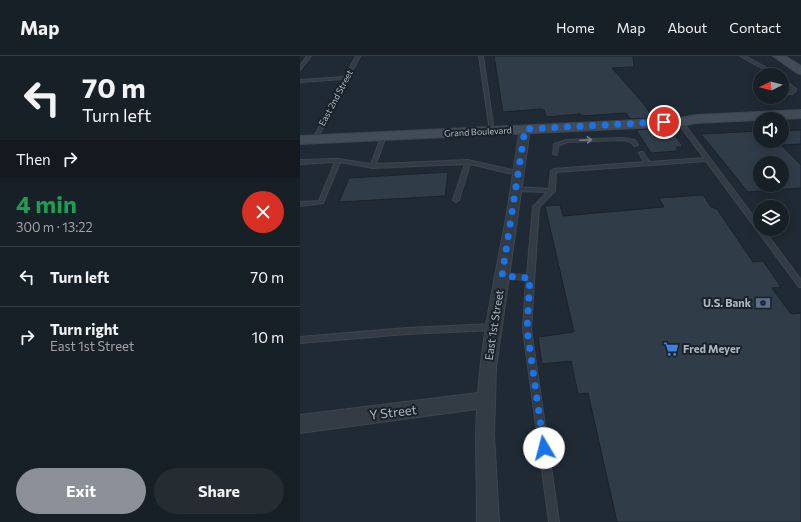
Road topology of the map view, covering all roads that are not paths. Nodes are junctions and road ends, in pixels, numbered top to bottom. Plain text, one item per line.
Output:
1 (309, 56) edge
2 (358, 56) edge
3 (481, 56) edge
4 (742, 56) edge
5 (778, 56) edge
6 (764, 68) edge
7 (300, 69) edge
8 (801, 71) edge
9 (346, 78) junction
10 (300, 81) edge
11 (789, 85) edge
12 (789, 93) edge
13 (664, 108) dead end
14 (801, 114) edge
15 (801, 119) edge
16 (789, 120) edge
17 (753, 121) edge
18 (680, 122) junction
19 (525, 129) junction
20 (492, 131) junction
21 (384, 136) junction
22 (315, 139) junction
23 (300, 140) edge
24 (636, 145) dead end
25 (641, 153) dead end
26 (555, 154) dead end
27 (707, 159) junction
28 (338, 160) junction
29 (300, 162) edge
30 (468, 162) junction
31 (647, 163) junction
32 (373, 166) junction
33 (518, 173) junction
34 (515, 189) junction
35 (552, 191) junction
36 (456, 200) dead end
37 (300, 204) edge
38 (502, 276) junction
39 (530, 278) junction
40 (801, 285) edge
41 (493, 327) junction
42 (300, 340) edge
43 (486, 400) junction
44 (300, 424) edge
45 (488, 522) edge
46 (554, 522) edge

1 - 7 lane
2 - 9 lane, East 2nd Street
3 - 20 lane
4 - 6 lane
5 - 8 main road
9 - 10 lane
9 - 22 lane, East 2nd Street
11 - 12 lane
13 - 18 lane
14 - 18 main road, Grand Boulevard
15 - 16 main road
17 - 18 main road, Grand Boulevard
18 - 19 main road, Grand Boulevard
18 - 27 lane
19 - 20 main road, Grand Boulevard
19 - 33 street, East 1st Street
20 - 21 main road, Grand Boulevard
21 - 22 main road, Grand Boulevard
21 - 32 lane
22 - 23 main road, Grand Boulevard
26 -> 24 lane
25 - 31 lane
27 - 31 lane
27 - 40 lane
28 - 29 lane
28 - 32 lane
28 - 37 lane
30 - 32 lane
30 - 33 lane
30 - 36 lane
31 - 35 lane
33 - 34 street, East 1st Street
34 - 35 lane
34 - 38 street, East 1st Street
35 - 39 lane
38 - 39 lane
38 - 41 street, East 1st Street
39 - 46 lane
41 - 42 lane
41 - 43 street, East 1st Street
43 - 44 street, Y Street
43 - 45 street, East 1st Street

